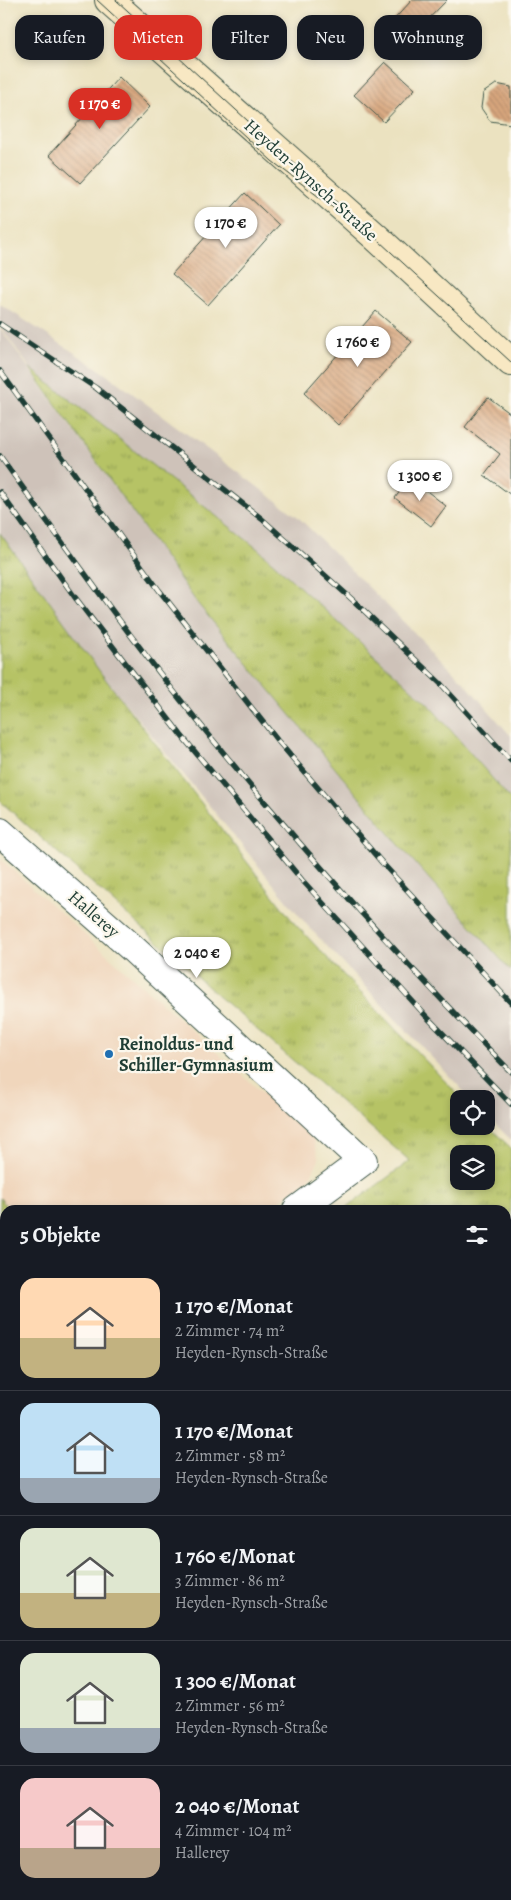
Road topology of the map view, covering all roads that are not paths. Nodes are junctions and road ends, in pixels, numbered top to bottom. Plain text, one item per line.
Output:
1 (109, 0) edge
2 (511, 362) edge
3 (0, 832) edge
4 (304, 1205) edge

1 - 2 main road, Heyden-Rynsch-Straße
3 - 4 street, Hallerey

